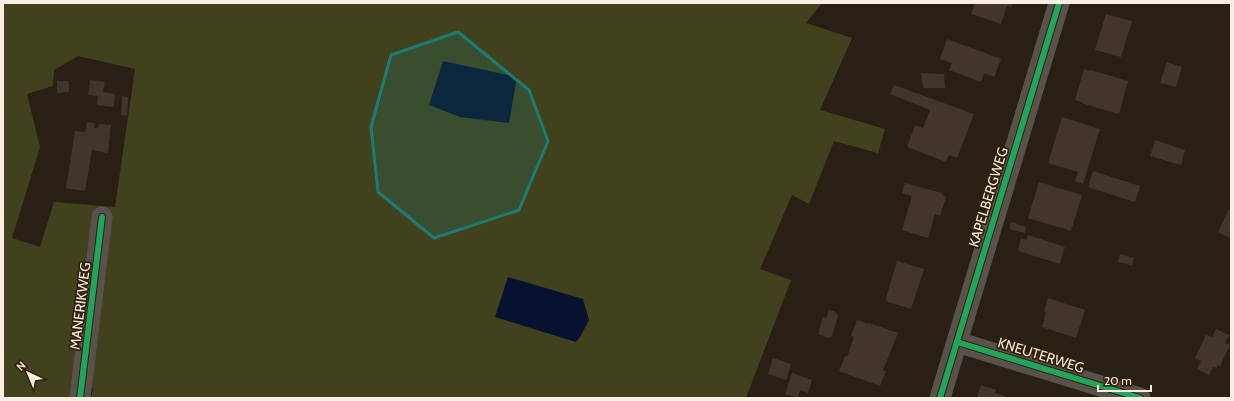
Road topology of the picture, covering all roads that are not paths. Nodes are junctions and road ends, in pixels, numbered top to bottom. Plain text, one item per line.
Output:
1 (1059, 3) edge
2 (102, 217) dead end
3 (957, 342) junction
4 (80, 398) edge
5 (940, 398) edge
6 (1140, 398) edge

1 - 3 street, KAPELBERGWEG
2 - 4 street, MANERIKWEG
3 - 5 street, KAPELBERGWEG
3 - 6 street, KNEUTERWEG

